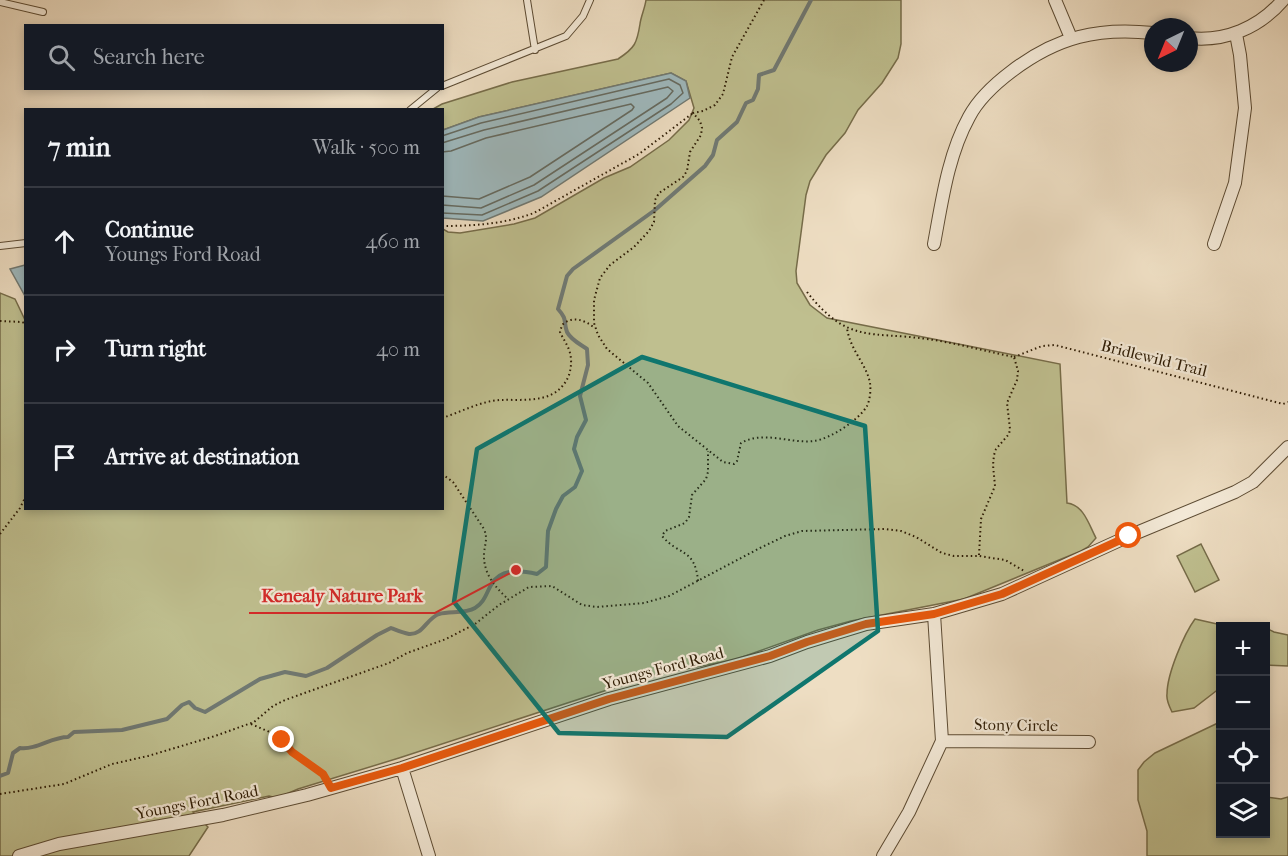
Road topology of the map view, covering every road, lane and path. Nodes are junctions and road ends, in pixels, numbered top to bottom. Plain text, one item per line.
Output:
1 (527, 0) edge
2 (590, 0) edge
3 (764, 0) edge
4 (1055, 0) edge
5 (1283, 0) edge
6 (0, 2) edge
7 (43, 12) dead end
8 (1144, 32) edge
9 (1236, 34) junction
10 (1071, 38) junction
11 (1198, 39) edge
12 (535, 50) junction
13 (444, 85) edge
14 (435, 90) edge
15 (412, 108) edge
16 (693, 113) junction
17 (444, 226) edge
18 (24, 243) edge
19 (934, 244) dead end
20 (1215, 244) dead end
21 (0, 246) edge
22 (807, 292) dead end
23 (0, 321) edge
24 (24, 323) edge
25 (596, 328) junction
26 (847, 328) junction
27 (1014, 357) junction
28 (1288, 402) edge
29 (1283, 404) junction
30 (1288, 407) edge
31 (444, 417) edge
32 (1288, 447) edge
33 (708, 451) junction
34 (444, 475) edge
35 (24, 500) edge
36 (0, 534) edge
37 (979, 556) junction
38 (1036, 579) junction
39 (698, 581) junction
40 (508, 599) junction
41 (934, 614) junction
42 (249, 723) junction
43 (942, 741) junction
44 (1089, 742) dead end
45 (402, 768) junction
46 (331, 788) junction
47 (0, 794) edge
48 (19, 856) edge
49 (429, 856) edge
50 (883, 856) edge

1 - 12 lane
2 - 12 lane
3 - 16 path
4 - 10 street
5 - 9 street
6 - 7 lane
8 - 10 street
9 - 11 street
9 - 20 street
10 - 19 street
12 - 13 lane
14 - 15 lane
16 - 17 path
16 - 25 path
18 - 21 lane
22 - 26 path
23 - 24 path
25 - 31 path
25 - 33 path
26 - 27 path
26 - 33 path
27 - 29 path, Bridlewild Trail
27 - 37 path
28 - 29 path
29 - 30 path, Bridlewild Trail
32 - 38 street, Youngs Ford Road
33 - 39 path
34 - 40 path
35 - 36 path
37 - 38 path
37 - 39 path
38 - 41 street, Youngs Ford Road
39 - 40 path
40 - 42 path
41 - 43 street
41 - 45 street, Youngs Ford Road
42 - 46 path
42 - 47 path
43 - 44 street, Stony Circle
43 - 50 street
45 - 46 street, Youngs Ford Road
45 - 49 street
46 - 48 street, Youngs Ford Road

